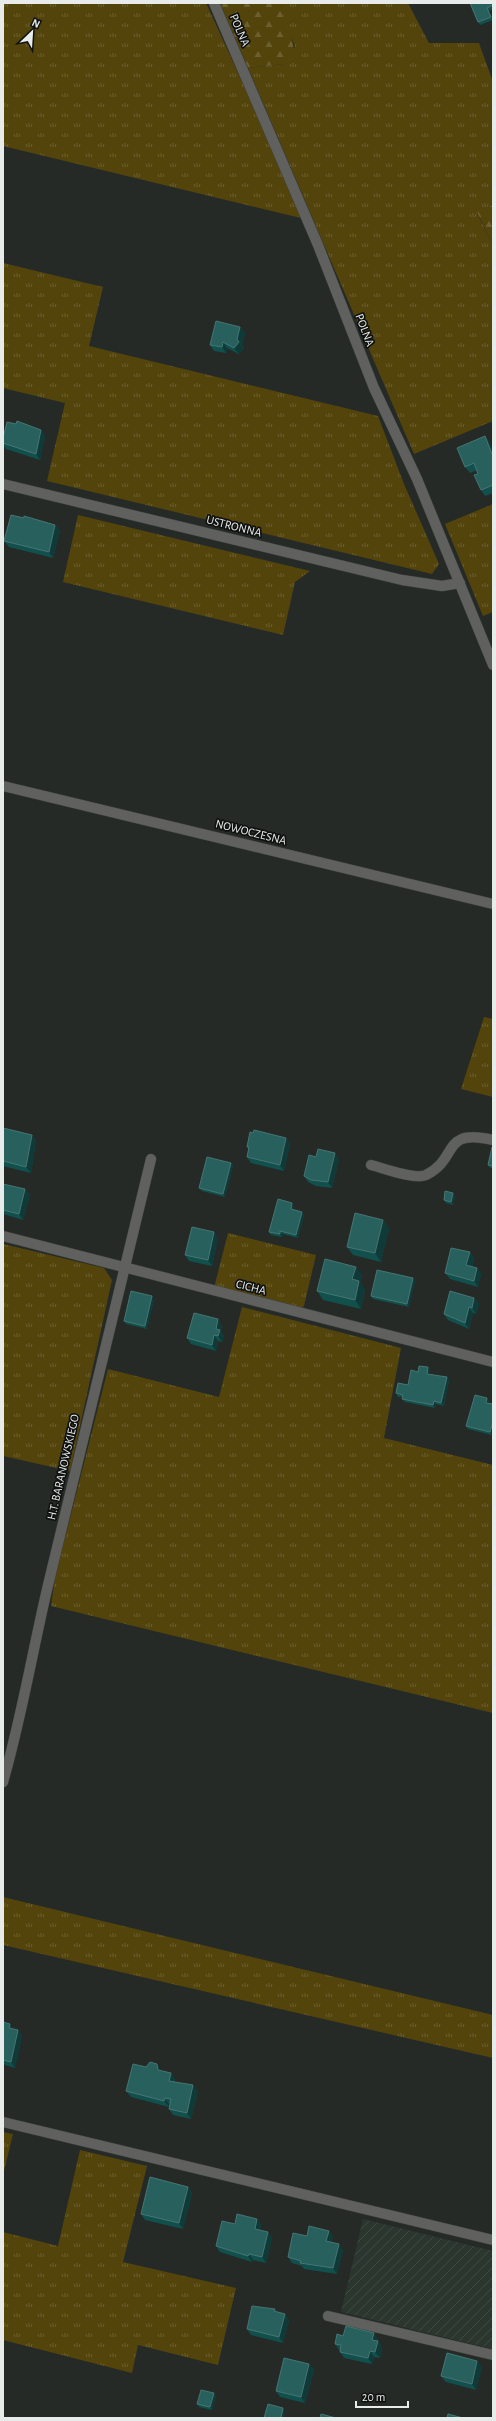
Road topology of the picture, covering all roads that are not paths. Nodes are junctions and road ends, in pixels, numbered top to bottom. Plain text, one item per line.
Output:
1 (214, 3) edge
2 (3, 484) edge
3 (460, 583) junction
4 (493, 665) edge
5 (3, 786) edge
6 (493, 904) edge
7 (493, 1140) edge
8 (152, 1159) dead end
9 (371, 1165) dead end
10 (3, 1236) edge
11 (124, 1267) junction
12 (493, 1362) edge
13 (3, 1782) edge
14 (3, 2122) edge
15 (493, 2240) edge
16 (328, 2316) dead end
17 (493, 2355) edge

1 - 3 street, POLNA
2 - 3 street, USTRONNA
3 - 4 street, POLNA
5 - 6 street, NOWOCZESNA
7 - 9 street
8 - 11 street, H.T. BARANOWSKIEGO
10 - 11 street, CICHA
11 - 12 street, CICHA
11 - 13 street, H.T. BARANOWSKIEGO
14 - 15 street
16 - 17 street

